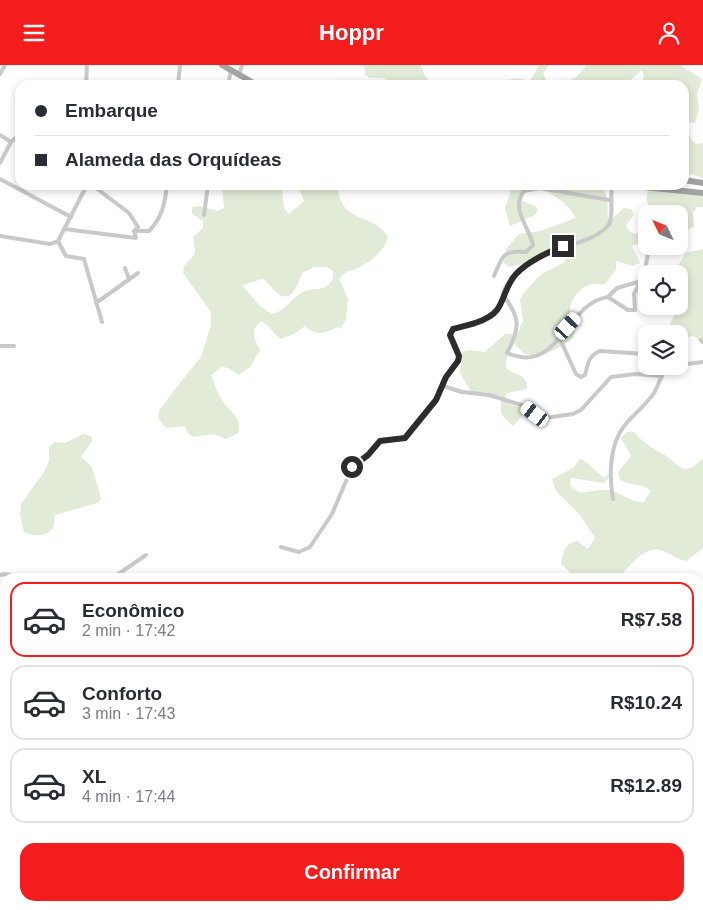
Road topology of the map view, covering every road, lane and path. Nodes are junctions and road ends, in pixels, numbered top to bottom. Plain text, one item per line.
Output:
1 (5, 65) edge
2 (87, 65) edge
3 (180, 65) edge
4 (222, 65) edge
5 (242, 65) edge
6 (231, 70) junction
7 (0, 74) edge
8 (239, 75) junction
9 (86, 80) edge
10 (178, 80) edge
11 (229, 80) edge
12 (248, 80) edge
13 (0, 135) edge
14 (15, 138) edge
15 (11, 142) junction
16 (0, 163) edge
17 (0, 179) edge
18 (689, 182) edge
19 (703, 183) edge
20 (15, 187) edge
21 (21, 190) edge
22 (84, 190) edge
23 (98, 190) edge
24 (166, 190) edge
25 (207, 190) edge
26 (527, 190) edge
27 (553, 190) edge
28 (610, 190) edge
29 (673, 190) edge
30 (703, 193) edge
31 (609, 199) junction
32 (204, 215) dead end
33 (71, 217) junction
34 (64, 229) junction
35 (134, 231) junction
36 (0, 236) edge
37 (58, 241) junction
38 (125, 268) dead end
39 (138, 273) dead end
40 (494, 276) dead end
41 (129, 279) junction
42 (638, 282) edge
43 (638, 286) edge
44 (503, 295) junction
45 (608, 297) junction
46 (96, 303) junction
47 (102, 322) dead end
48 (560, 339) junction
49 (14, 346) dead end
50 (0, 347) edge
51 (638, 354) edge
52 (703, 361) edge
53 (688, 364) edge
54 (662, 376) joint
55 (443, 386) junction
56 (613, 499) dead end
57 (281, 547) dead end
58 (146, 555) dead end
59 (120, 573) edge

1 - 7 street
2 - 9 street
3 - 10 street
4 - 6 main road
5 - 8 street
6 - 8 main road
6 - 11 street
8 - 12 main road
13 - 15 street
14 - 15 street
15 - 16 street
17 - 20 street
18 - 19 main road
21 - 33 street
22 - 33 street
23 - 35 street
24 - 35 street
25 - 32 street
26 - 40 street
27 - 31 street
28 - 31 street
29 - 30 main road
31 - 44 street
33 - 34 street
34 - 35 street
34 - 37 street
36 - 37 street
37 - 46 street
38 - 41 street
39 - 41 street
41 - 46 street
42 - 45 street
43 - 45 street
44 - 48 street
44 - 55 street
45 - 48 street
46 - 47 street
48 - 51 street
49 - 50 street
52 - 53 street
54 - 55 street
54 - 56 street
55 - 57 street
58 - 59 street

